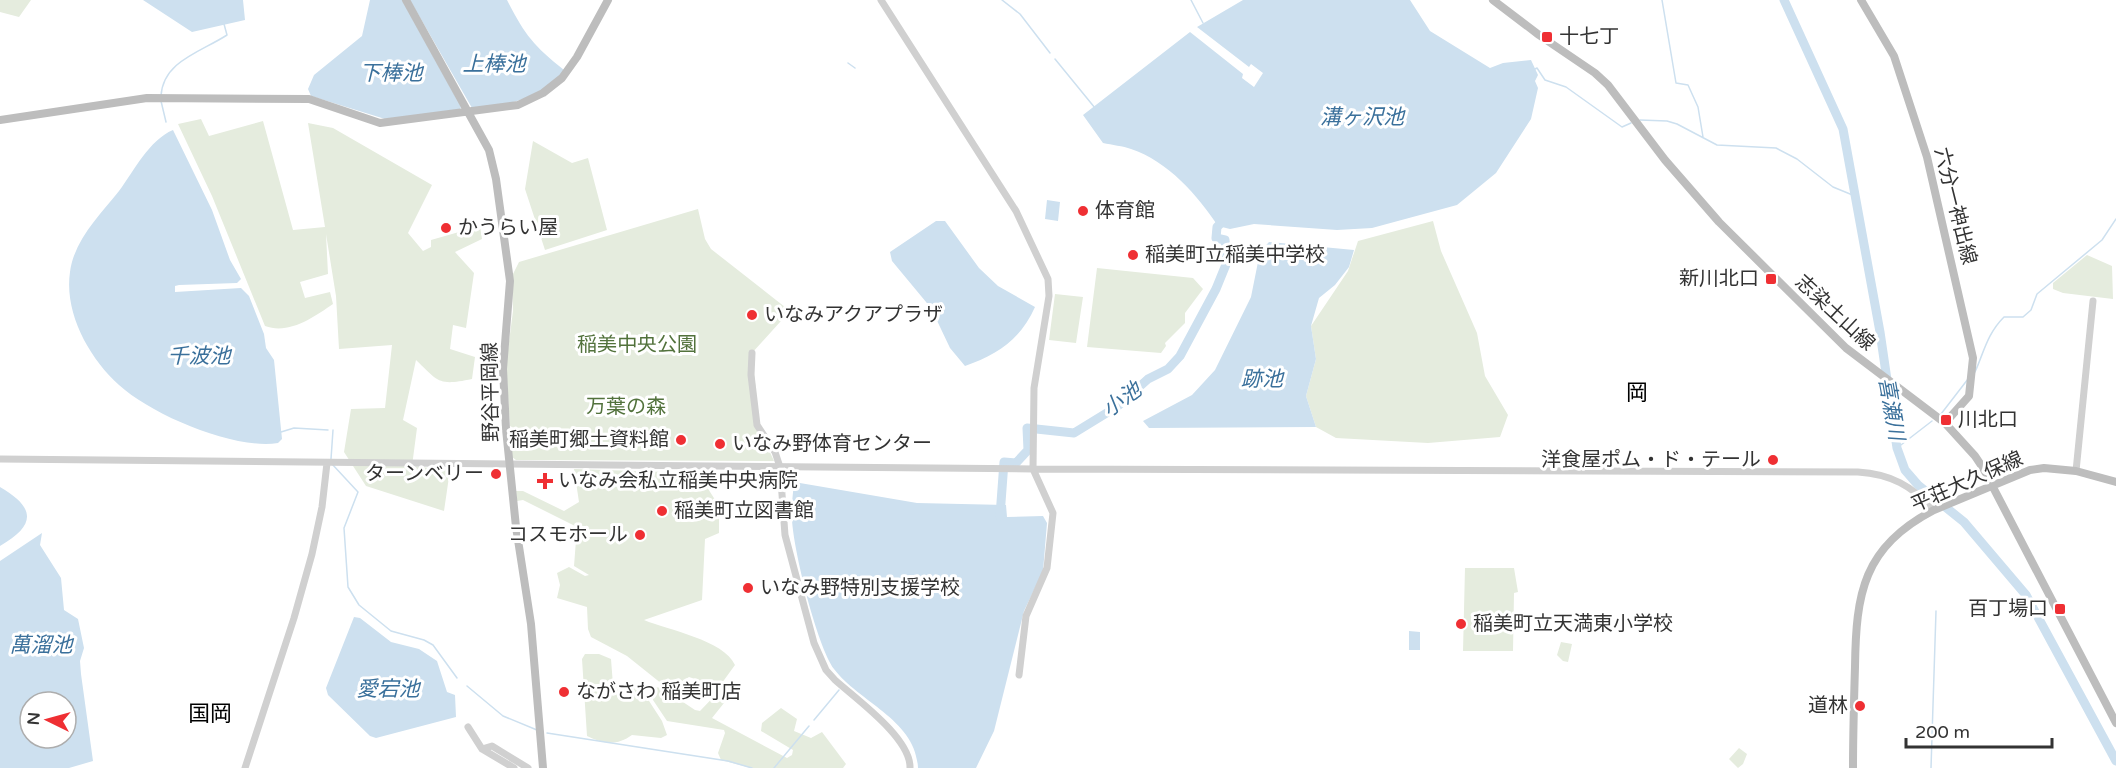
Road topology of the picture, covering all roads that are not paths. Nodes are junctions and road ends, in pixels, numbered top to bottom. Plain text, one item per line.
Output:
1 (406, 0) edge
2 (608, 0) edge
3 (881, 0) edge
4 (1493, 0) edge
5 (1861, 0) edge
6 (469, 112) junction
7 (0, 120) edge
8 (2093, 302) dead end
9 (752, 353) dead end
10 (1945, 423) junction
11 (0, 459) edge
12 (327, 463) junction
13 (510, 463) junction
14 (780, 467) junction
15 (1033, 469) junction
16 (2076, 471) junction
17 (2116, 482) edge
18 (1992, 486) junction
19 (1936, 509) junction
20 (1019, 675) dead end
21 (2116, 723) edge
22 (468, 727) dead end
23 (482, 749) junction
24 (245, 768) edge
25 (514, 768) edge
26 (528, 768) edge
27 (543, 768) edge
28 (910, 768) edge
29 (1852, 768) edge

1 - 6 main road, 野谷平岡線
2 - 6 main road
3 - 15 street
4 - 10 main road, 志染土山線
5 - 10 main road, 六分一神出線
6 - 7 main road
6 - 13 main road, 野谷平岡線
8 - 16 street
9 - 14 street
10 - 18 main road, 志染土山線
11 - 12 street
12 - 13 street
12 - 24 street
13 - 14 street
13 - 27 main road, 野谷平岡線
14 - 15 street
14 - 28 street
15 - 19 street
15 - 20 street
16 - 17 main road, 平荘大久保線
16 - 18 main road, 平荘大久保線
18 - 19 main road, 平荘大久保線
18 - 21 main road, 志染土山線
19 - 29 main road, 平荘大久保線
22 - 23 street
23 - 25 street
23 - 26 street

